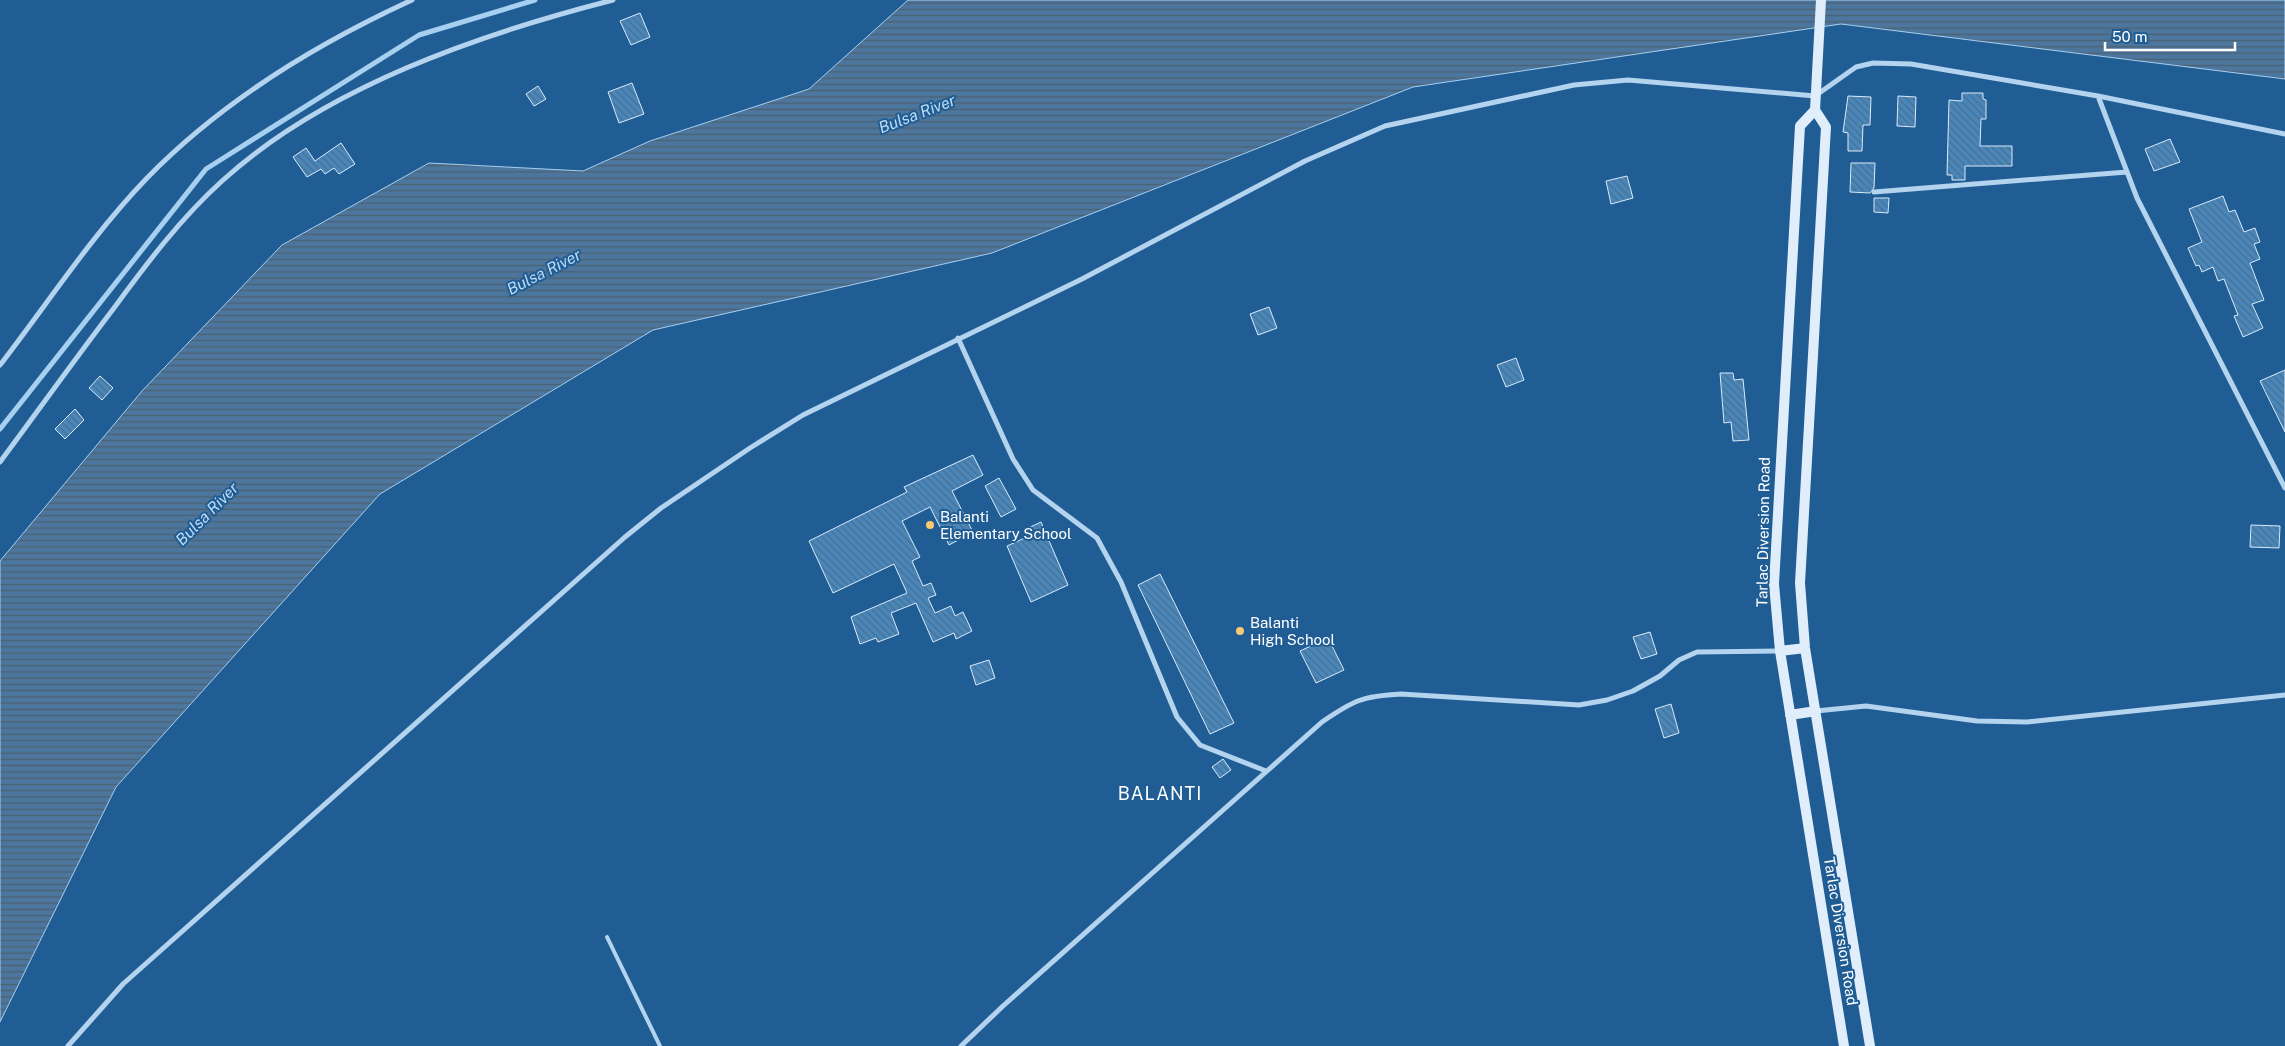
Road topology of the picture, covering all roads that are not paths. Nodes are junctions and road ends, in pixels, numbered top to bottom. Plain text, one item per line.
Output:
1 (412, 0) edge
2 (613, 0) edge
3 (1821, 0) edge
4 (1815, 96) junction
5 (2098, 96) junction
6 (1815, 110) junction
7 (2285, 134) edge
8 (2127, 172) junction
9 (1874, 192) dead end
10 (958, 338) junction
11 (0, 365) edge
12 (0, 462) edge
13 (2285, 488) edge
14 (1806, 648) junction
15 (1780, 651) junction
16 (2285, 696) edge
17 (1816, 711) junction
18 (1790, 716) junction
19 (1266, 772) junction
20 (607, 936) dead end
21 (68, 1046) edge
22 (660, 1046) edge
23 (961, 1046) edge
24 (1844, 1046) edge
25 (1870, 1046) edge

1 - 11 street
2 - 12 street
3 - 4 main road, Tarlac Diversion Road
4 - 5 street
4 - 6 main road, Tarlac Diversion Road
4 - 10 street
5 - 7 street
5 - 8 street
6 - 14 main road, Tarlac Diversion Road
6 - 15 main road, Tarlac Diversion Road
8 - 9 street
8 - 13 street
10 - 19 street
10 - 21 street
14 - 15 main road
14 - 17 main road, Tarlac Diversion Road
15 - 18 main road, Tarlac Diversion Road
15 - 19 street
16 - 17 street
17 - 18 main road
17 - 25 main road, Tarlac Diversion Road
18 - 24 main road, Tarlac Diversion Road
19 - 23 street
20 - 22 lane

